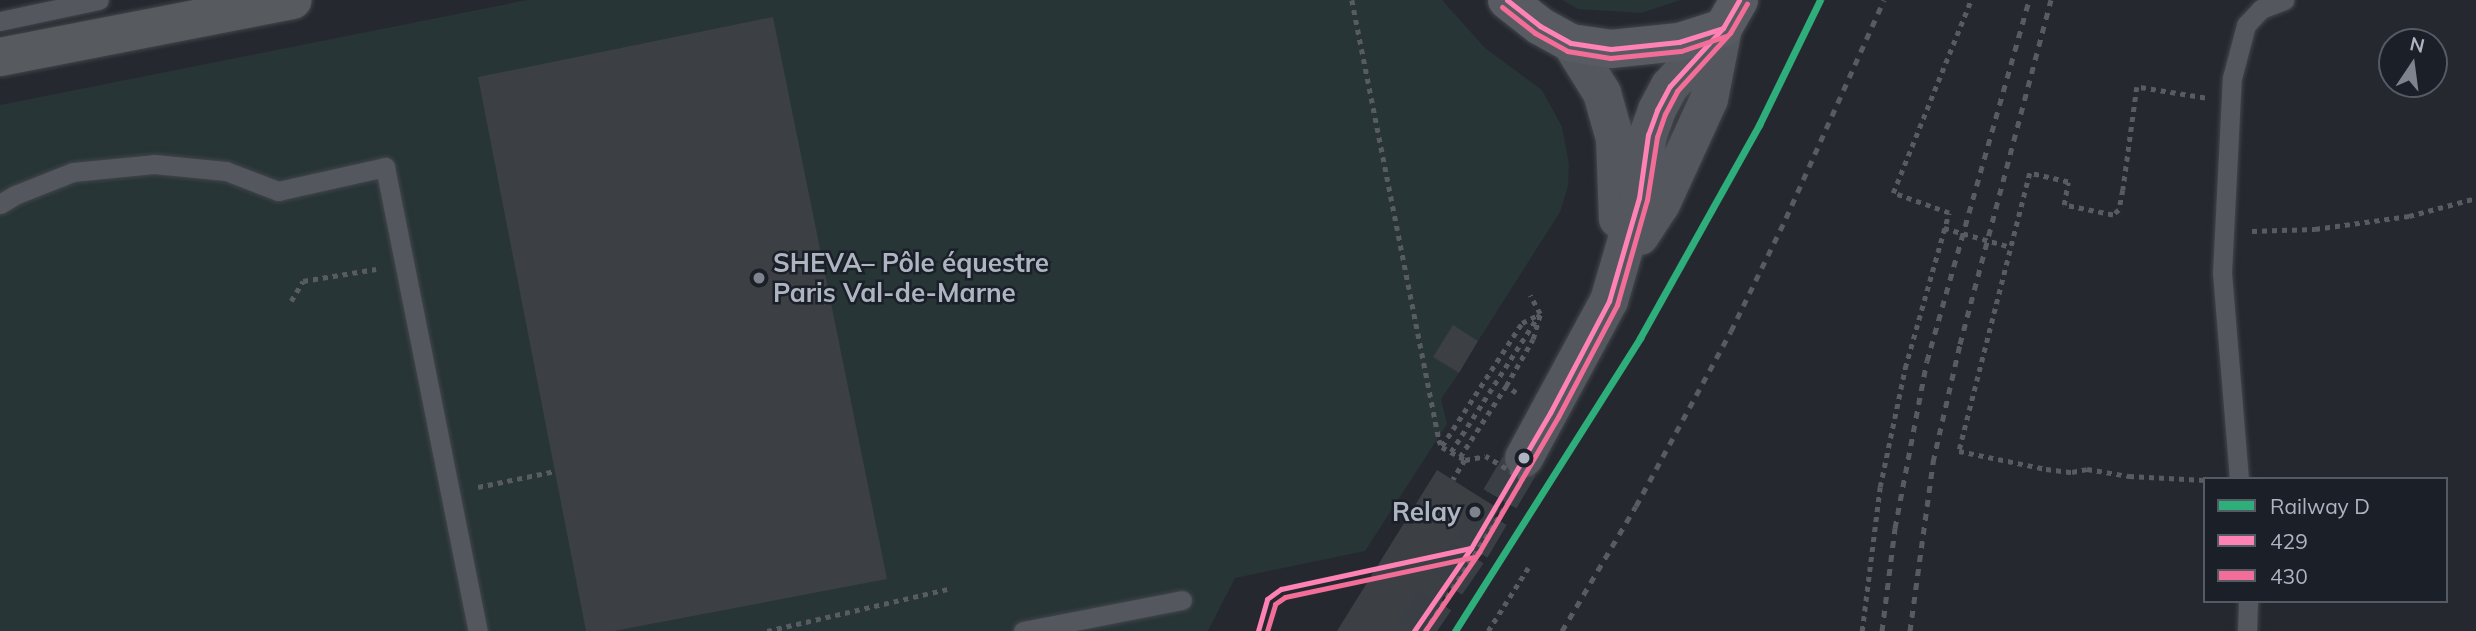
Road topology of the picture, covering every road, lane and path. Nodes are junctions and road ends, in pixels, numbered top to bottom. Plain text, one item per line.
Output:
1 (99, 0) edge
2 (292, 0) edge
3 (1352, 0) edge
4 (1507, 0) edge
5 (1971, 0) edge
6 (2284, 0) edge
7 (1731, 14) edge
8 (0, 21) edge
9 (1572, 43) junction
10 (0, 57) edge
11 (2230, 102) junction
12 (2476, 198) edge
13 (0, 204) edge
14 (1944, 228) junction
15 (2224, 231) junction
16 (2011, 247) junction
17 (404, 265) junction
18 (1619, 267) junction
19 (1530, 295) dead end
20 (291, 301) dead end
21 (1540, 314) junction
22 (1506, 386) dead end
23 (1442, 447) junction
24 (1451, 452) junction
25 (1524, 458) tunnel mouth
26 (1462, 459) junction
27 (555, 471) dead end
28 (2239, 477) edge
29 (1453, 480) dead end
30 (2203, 480) edge
31 (450, 492) junction
32 (1528, 568) dead end
33 (947, 589) dead end
34 (1182, 600) dead end
35 (2248, 603) edge
36 (1488, 629) edge
37 (478, 631) edge
38 (767, 631) edge
39 (1023, 631) edge
40 (1425, 631) edge
41 (1862, 631) edge
42 (2247, 631) edge

1 - 8 lane
2 - 10 main road
3 - 23 path
4 - 9 street
5 - 14 path
6 - 11 lane
7 - 9 street
7 - 18 street
9 - 18 street
11 - 15 lane
11 - 16 path
12 - 15 path
13 - 17 lane
14 - 16 path
14 - 41 path
15 - 28 lane
16 - 30 path
17 - 20 path
17 - 31 lane
18 - 25 street
19 - 21 path
21 - 23 path
21 - 24 path
22 - 26 path
23 - 24 path
24 - 26 path
26 - 29 path
26 - 40 path, bridge
27 - 31 path
31 - 37 lane
32 - 36 path
33 - 38 path
34 - 39 lane
35 - 42 lane

